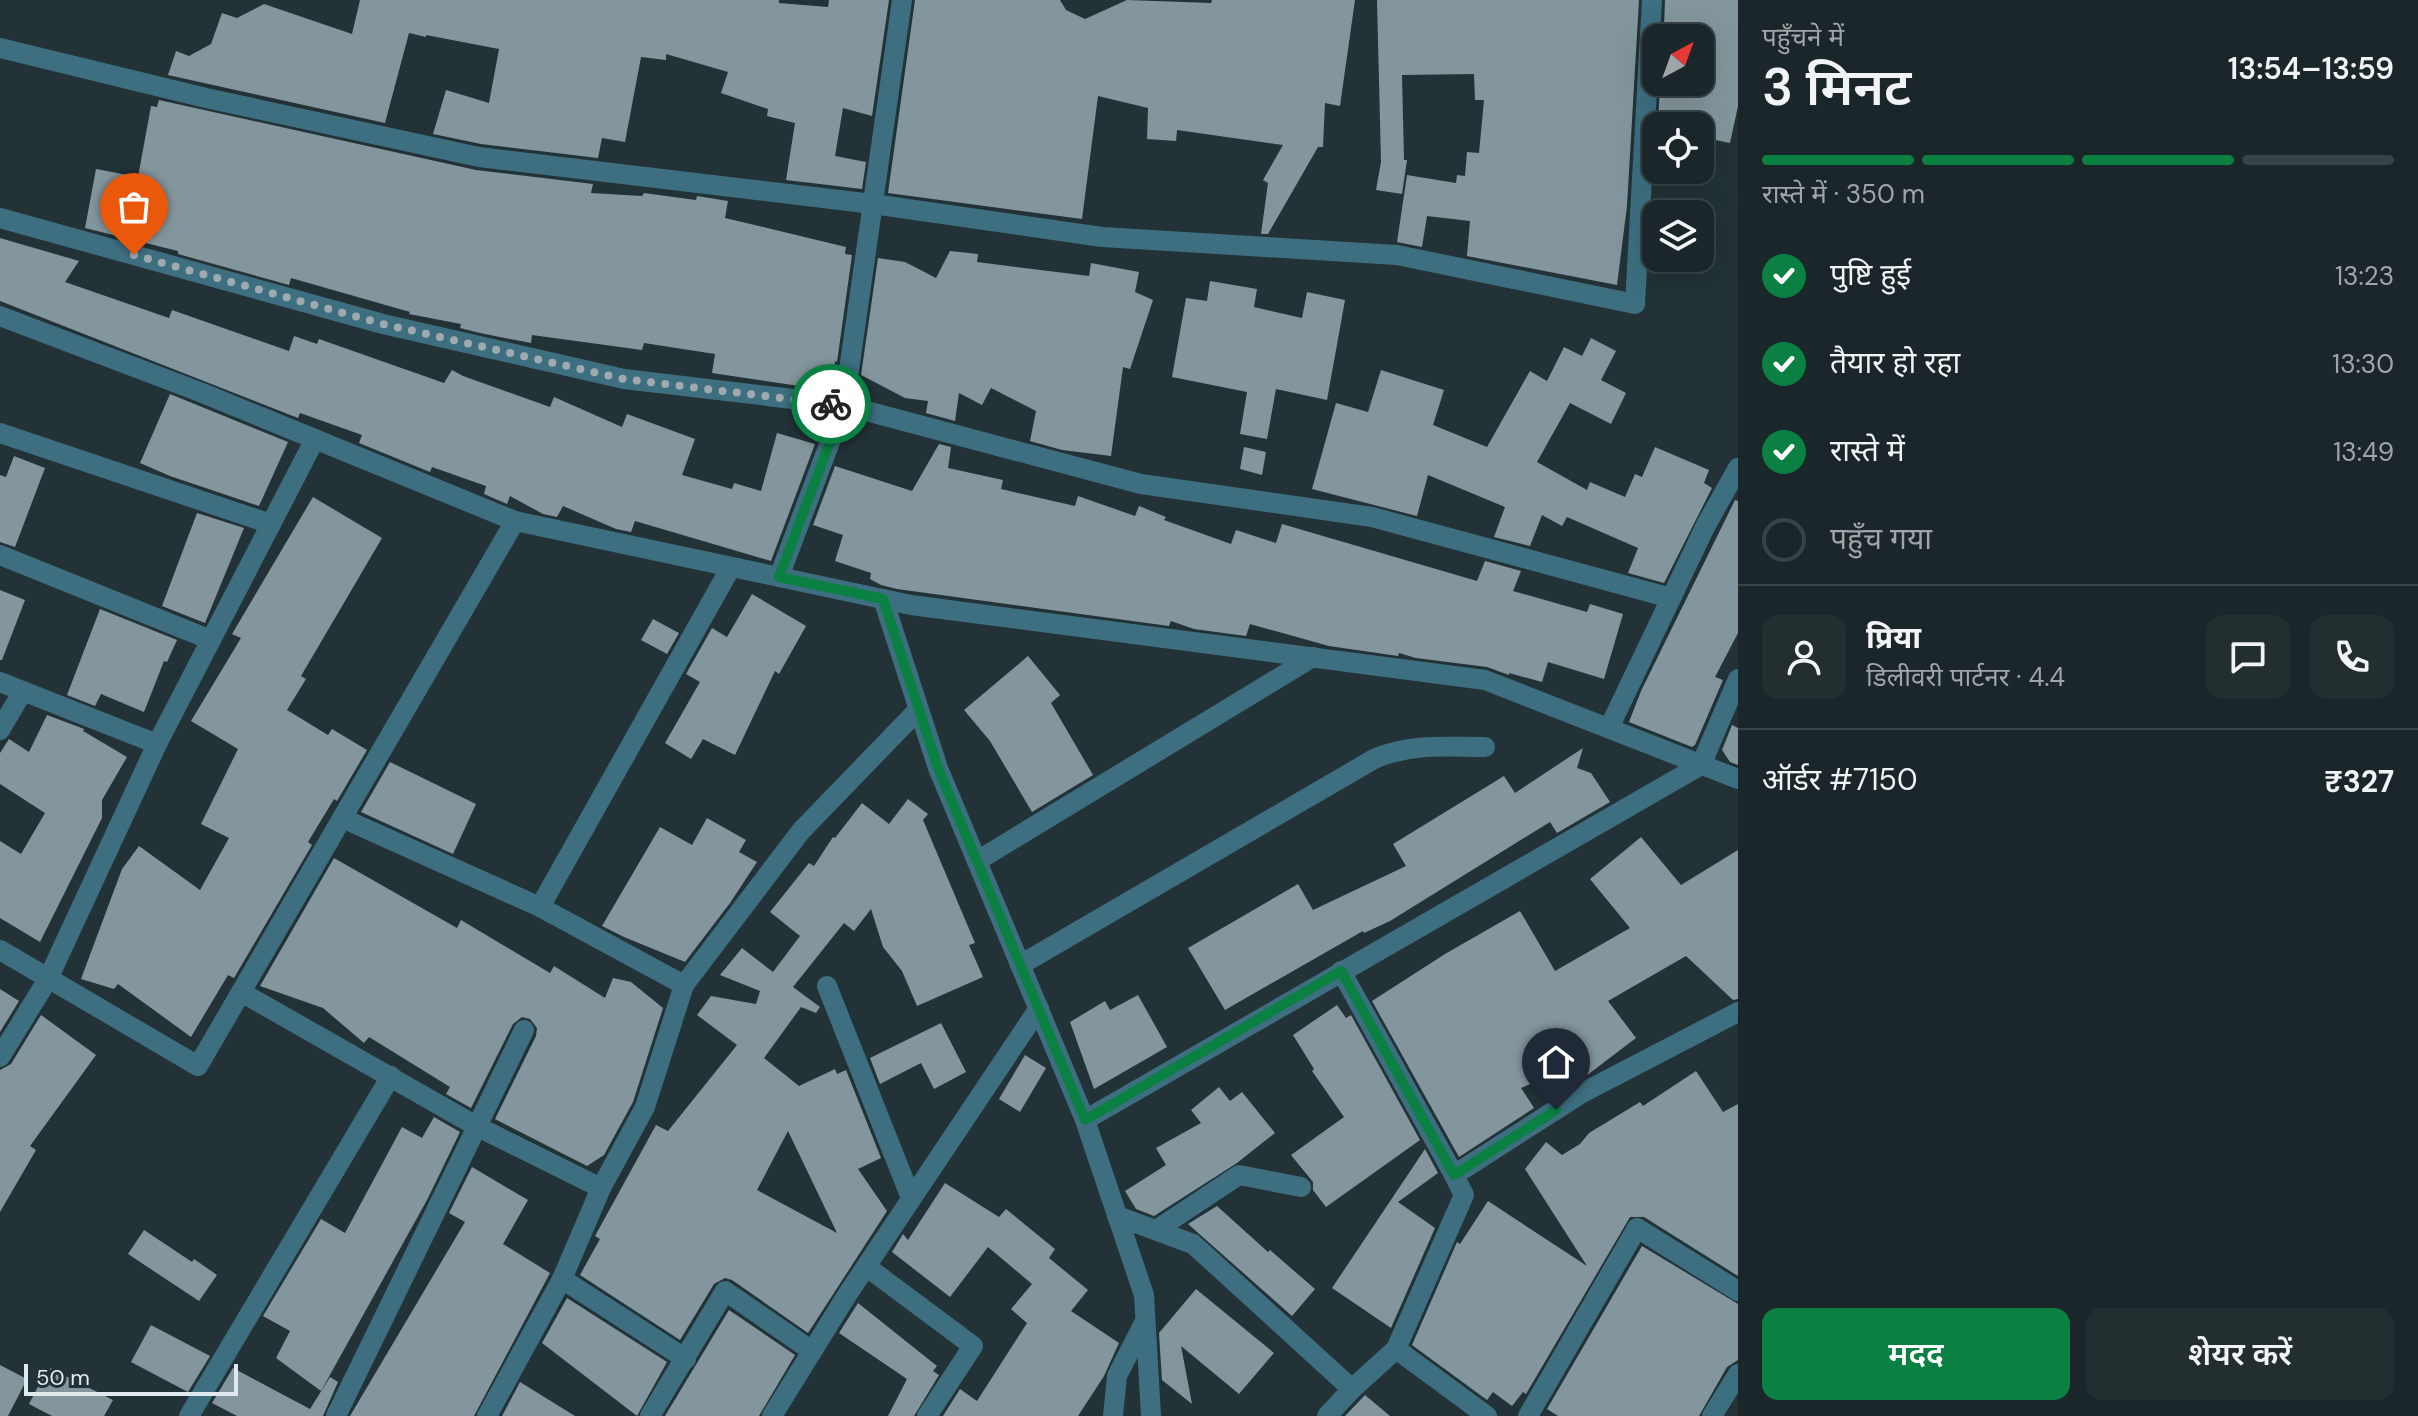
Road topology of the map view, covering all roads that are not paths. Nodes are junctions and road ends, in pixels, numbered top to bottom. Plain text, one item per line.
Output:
1 (902, 0) edge
2 (1652, 0) edge
3 (0, 48) edge
4 (873, 204) junction
5 (0, 218) edge
6 (0, 316) edge
7 (844, 405) junction
8 (0, 433) edge
9 (315, 439) junction
10 (1738, 468) edge
11 (515, 521) junction
12 (271, 524) junction
13 (0, 555) edge
14 (731, 567) junction
15 (779, 577) junction
16 (1671, 598) junction
17 (883, 599) junction
18 (211, 640) junction
19 (1313, 657) junction
20 (1738, 679) edge
21 (0, 682) edge
22 (23, 691) junction
23 (918, 710) junction
24 (1609, 728) junction
25 (0, 730) edge
26 (157, 744) junction
27 (1485, 747) dead end
28 (1701, 765) junction
29 (1738, 779) edge
30 (342, 818) junction
31 (977, 861) junction
32 (540, 907) junction
33 (0, 950) edge
34 (1020, 965) junction
35 (1341, 971) junction
36 (48, 979) junction
37 (684, 985) junction
38 (827, 986) dead end
39 (241, 992) junction
40 (1039, 1008) junction
41 (1738, 1012) edge
42 (524, 1030) dead end
43 (0, 1057) edge
44 (391, 1076) junction
45 (1085, 1120) junction
46 (478, 1127) junction
47 (1454, 1175) junction
48 (1301, 1187) dead end
49 (601, 1188) junction
50 (911, 1198) junction
51 (1117, 1216) junction
52 (1156, 1230) junction
53 (867, 1267) junction
54 (562, 1279) junction
55 (1738, 1291) edge
56 (1145, 1321) junction
57 (1396, 1349) junction
58 (812, 1351) junction
59 (686, 1359) junction
60 (1738, 1374) edge
61 (1352, 1389) junction
62 (189, 1416) edge
63 (336, 1416) edge
64 (487, 1416) edge
65 (650, 1416) edge
66 (772, 1416) edge
67 (927, 1416) edge
68 (1113, 1416) edge
69 (1151, 1416) edge
70 (1327, 1416) edge
71 (1487, 1416) edge
72 (1528, 1416) edge
73 (1712, 1416) edge

1 - 4 street
2 - 4 street
3 - 4 street
4 - 7 street
5 - 7 street
6 - 9 street
7 - 15 street
7 - 16 street
8 - 12 street
9 - 11 street
9 - 12 street
10 - 16 street
11 - 14 street
11 - 30 street
12 - 18 street
13 - 18 street
14 - 15 street
14 - 32 street
15 - 17 street
16 - 24 street
17 - 19 street
17 - 23 street
18 - 26 street
19 - 24 street
19 - 31 street
20 - 28 street
21 - 22 street
22 - 25 street
22 - 26 street
23 - 31 street
23 - 37 street
24 - 28 street
26 - 36 street
27 - 34 street
28 - 29 street
28 - 35 street
30 - 32 street
30 - 39 street
31 - 34 street
32 - 37 street
33 - 36 street
34 - 40 street
35 - 45 street
35 - 47 street
36 - 39 street
36 - 43 street
37 - 49 street
38 - 50 street
39 - 44 street
40 - 45 street
40 - 50 street
41 - 47 street
42 - 46 street
44 - 46 street
44 - 62 street
45 - 51 street
46 - 49 street
46 - 63 street
47 - 57 street
48 - 52 street
49 - 54 street
50 - 53 street
51 - 52 street
51 - 56 street
52 - 61 street
53 - 58 street
53 - 67 street
54 - 59 street
54 - 64 street
55 - 72 street
56 - 68 street
56 - 69 street
57 - 61 street
57 - 71 street
58 - 59 street
58 - 66 street
59 - 65 street
60 - 73 street
61 - 70 street

